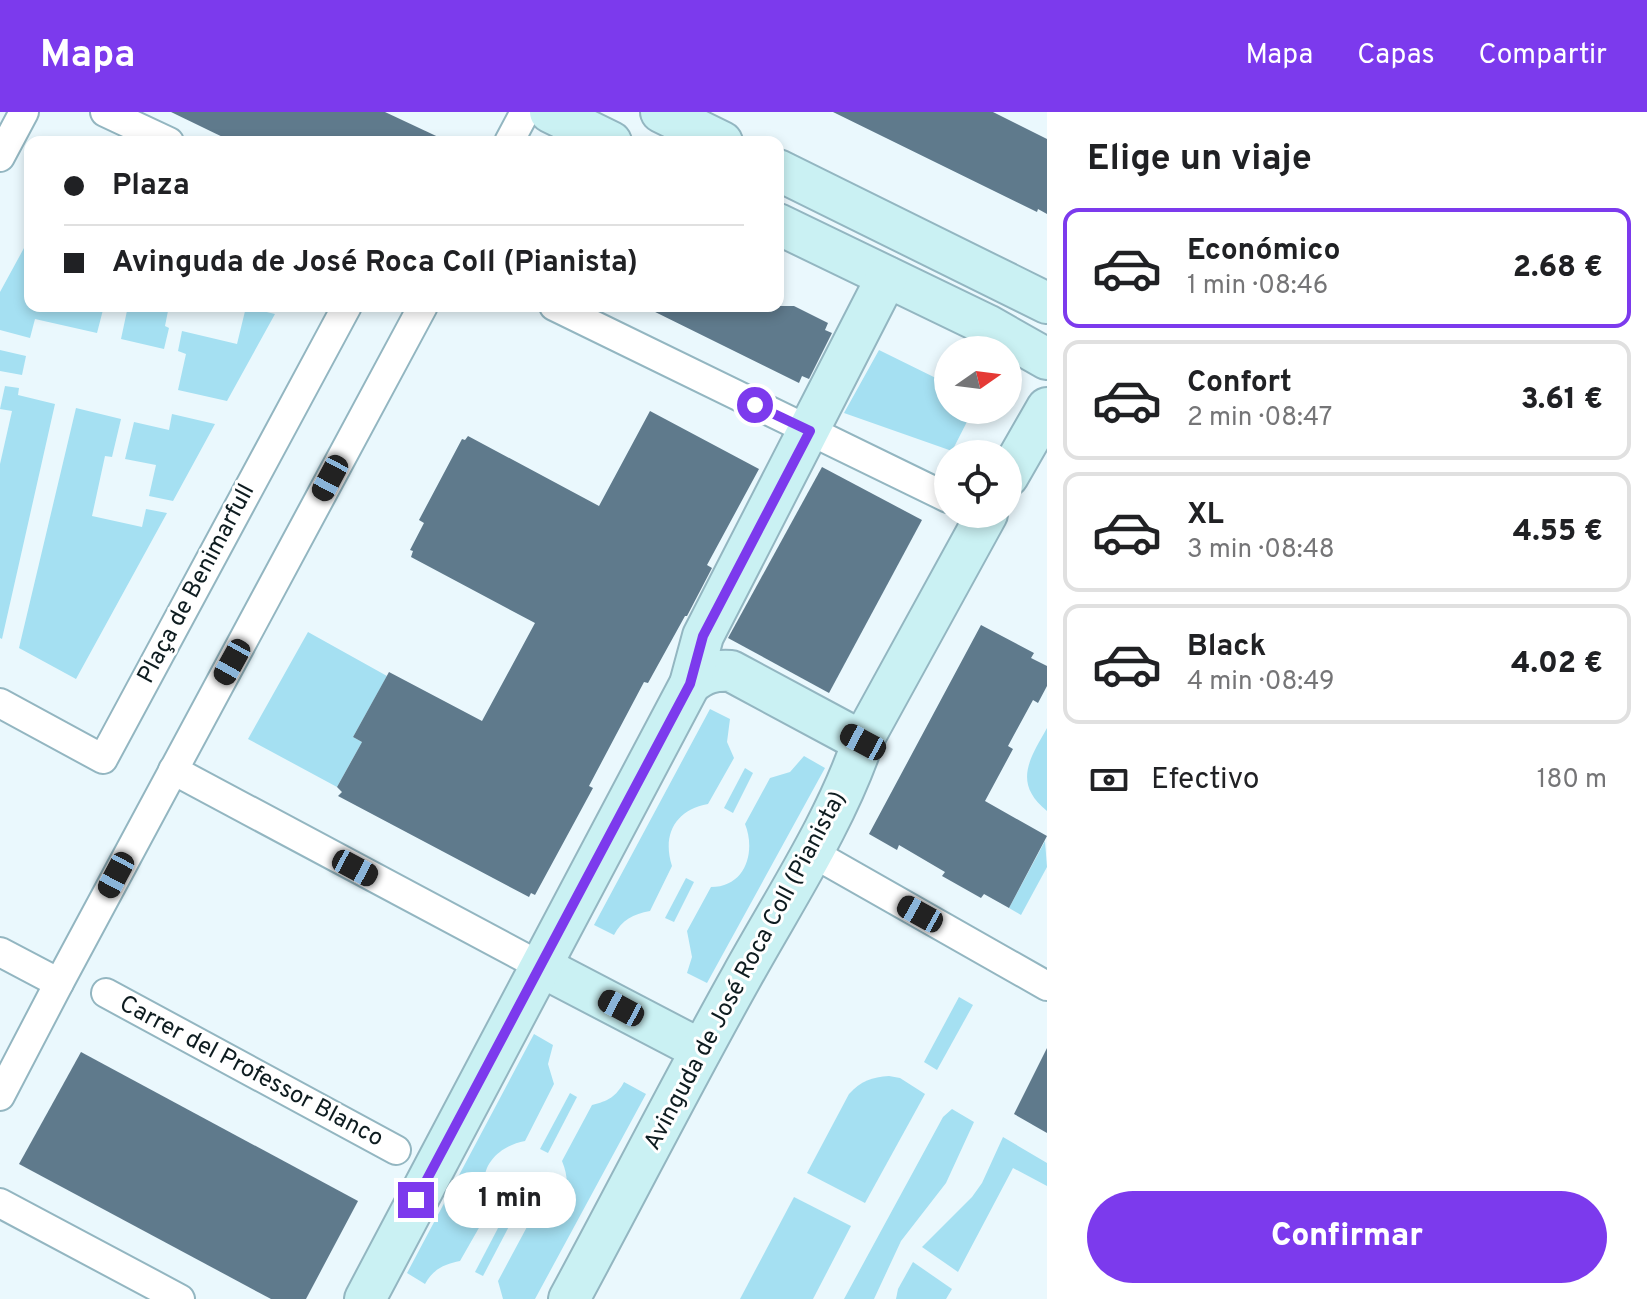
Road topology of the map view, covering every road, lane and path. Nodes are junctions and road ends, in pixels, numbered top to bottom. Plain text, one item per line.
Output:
1 (24, 112) edge
2 (105, 112) edge
3 (525, 112) edge
4 (550, 112) edge
5 (661, 112) edge
6 (156, 136) edge
7 (512, 136) edge
8 (599, 136) edge
9 (710, 136) edge
10 (0, 157) edge
11 (784, 173) edge
12 (784, 227) edge
13 (887, 277) junction
14 (1047, 303) edge
15 (344, 312) edge
16 (420, 312) edge
17 (566, 312) edge
18 (1047, 359) edge
19 (1047, 408) edge
20 (810, 431) junction
21 (1022, 452) edge
22 (934, 491) edge
23 (978, 528) edge
24 (690, 684) junction
25 (0, 703) edge
26 (863, 742) junction
27 (173, 770) junction
28 (811, 852) junction
29 (0, 952) edge
30 (542, 967) junction
31 (59, 983) junction
32 (1047, 986) edge
33 (106, 993) dead end
34 (701, 1050) junction
35 (0, 1096) edge
36 (396, 1150) dead end
37 (0, 1203) edge
38 (180, 1299) edge
39 (365, 1299) edge
40 (569, 1299) edge

1 - 10 street
2 - 6 street
3 - 7 street
4 - 8 street
5 - 9 street
11 - 14 street
12 - 13 street
13 - 18 street
13 - 20 street
15 - 25 street, Plaça de Benimarfull
16 - 27 street
17 - 20 street
19 - 21 street
20 - 22 street
20 - 24 street
23 - 26 street, Avinguda de José Roca Coll (Pianista)
24 - 26 street
24 - 30 street
26 - 28 street, Avinguda de José Roca Coll (Pianista)
27 - 30 street
27 - 31 street
28 - 32 street
28 - 34 street, Avinguda de José Roca Coll (Pianista)
29 - 31 street
30 - 34 street
30 - 39 street
31 - 35 street
33 - 36 street, Carrer del Professor Blanco
34 - 40 street, Avinguda de José Roca Coll (Pianista)
37 - 38 street

